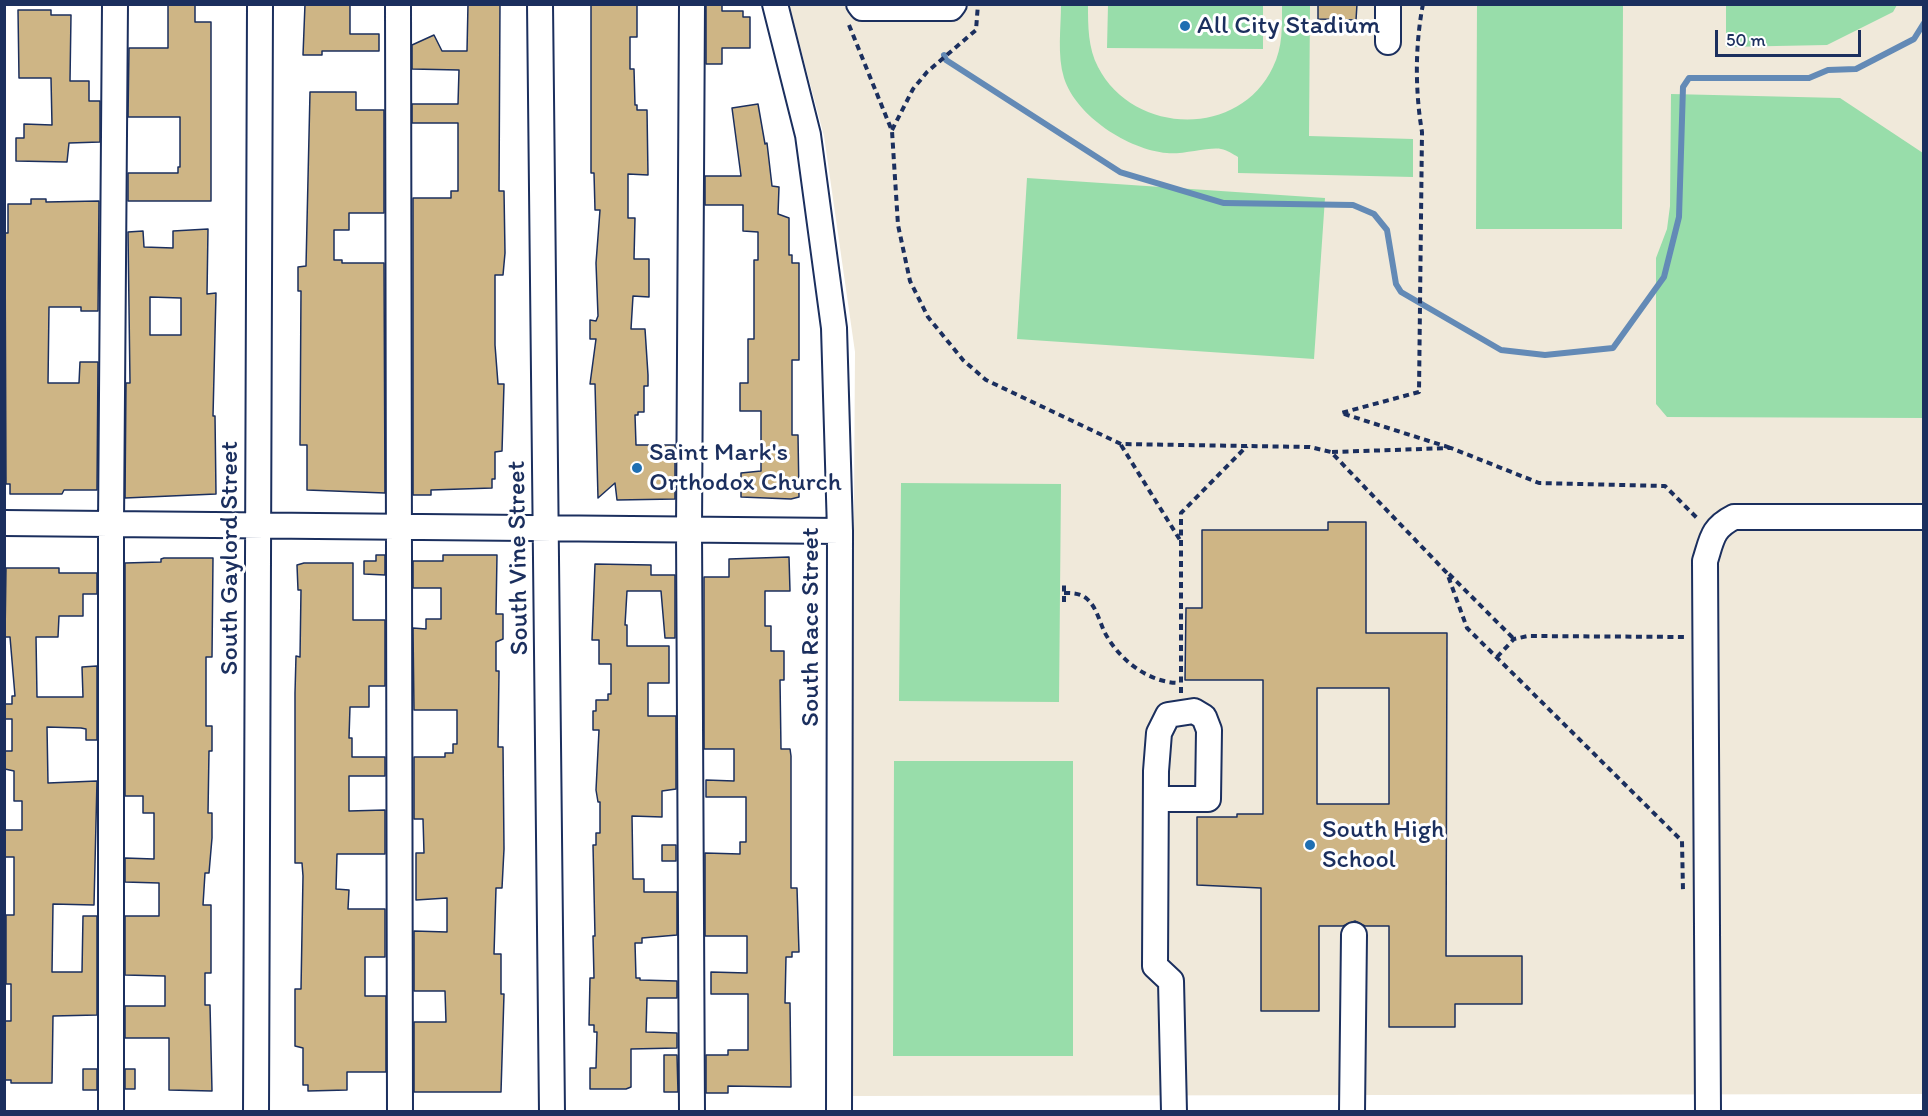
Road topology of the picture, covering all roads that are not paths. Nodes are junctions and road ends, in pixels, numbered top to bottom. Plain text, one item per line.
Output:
1 (115, 4) edge
2 (260, 4) edge
3 (398, 4) edge
4 (540, 4) edge
5 (692, 4) edge
6 (775, 4) edge
7 (954, 4) edge
8 (1388, 4) edge
9 (852, 9) edge
10 (1388, 42) dead end
11 (1923, 517) edge
12 (4, 523) edge
13 (111, 524) junction
14 (259, 525) junction
15 (399, 528) junction
16 (547, 529) junction
17 (689, 530) junction
18 (840, 531) junction
19 (1156, 799) junction
20 (1354, 935) dead end
21 (111, 1112) edge
22 (256, 1112) edge
23 (400, 1112) edge
24 (552, 1112) edge
25 (692, 1112) edge
26 (839, 1112) edge
27 (1174, 1112) edge
28 (1352, 1112) edge
29 (1708, 1112) edge

1 - 13 street
2 - 14 street, South Gaylord Street
3 - 15 street
4 - 16 street, South Vine Street
5 - 17 street
6 - 18 street, South Race Street
7 - 9 street
8 - 10 street
11 - 29 street
12 - 13 street
13 - 14 street
13 - 21 street
14 - 15 street
14 - 22 street, South Gaylord Street
15 - 16 street
15 - 23 street
16 - 17 street
16 - 24 street, South Vine Street
17 - 18 street
17 - 25 street
18 - 26 street, South Race Street
19 - 19 street
19 - 27 street
20 - 28 street

